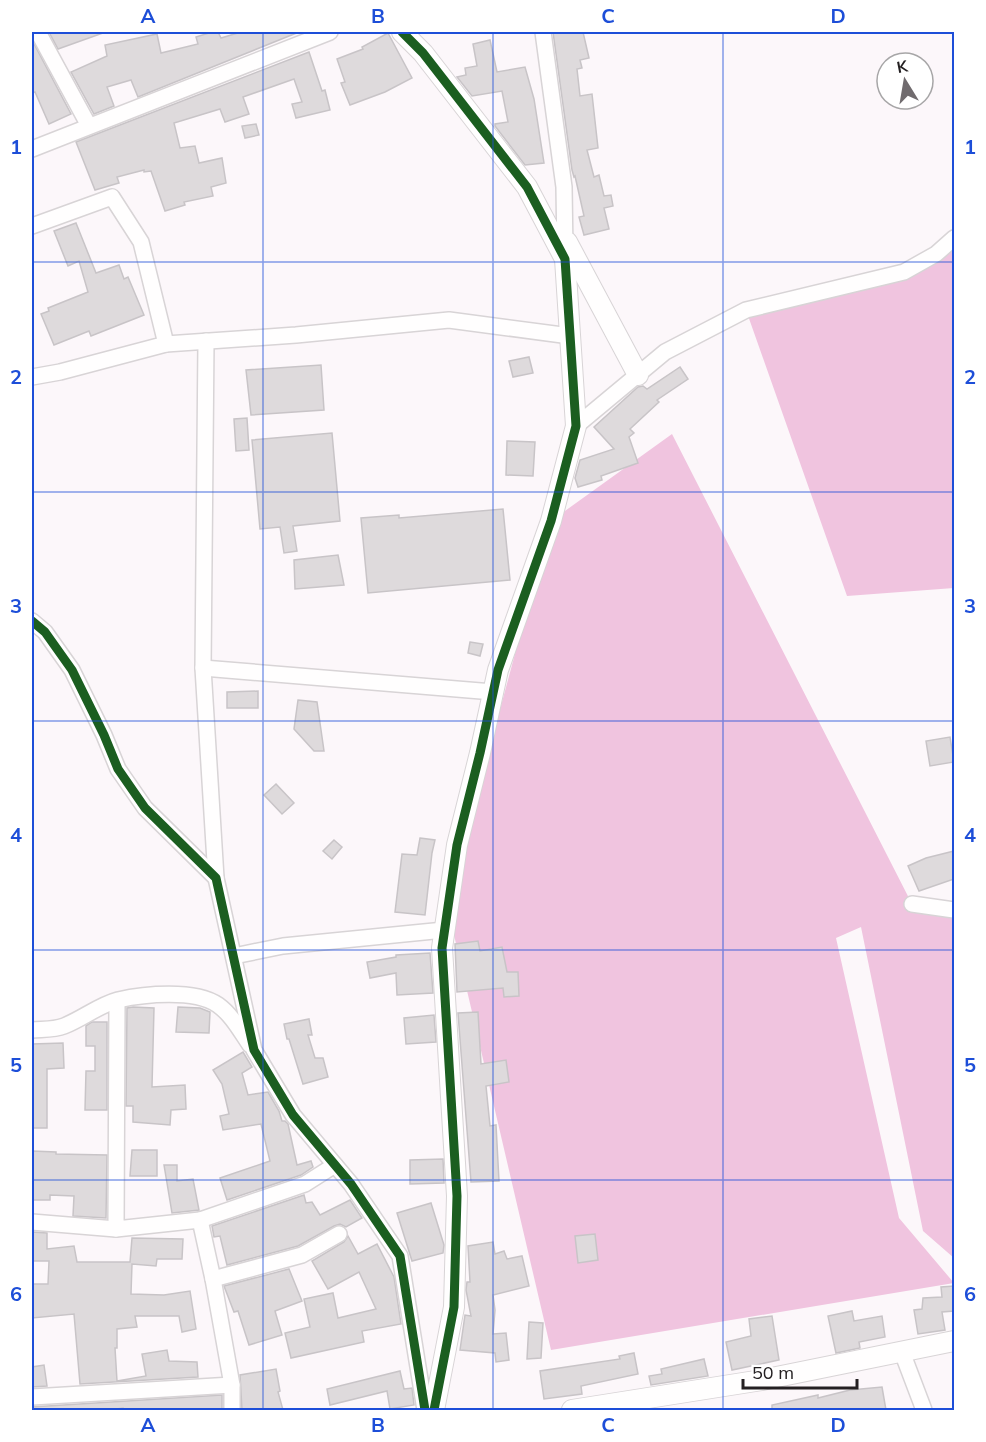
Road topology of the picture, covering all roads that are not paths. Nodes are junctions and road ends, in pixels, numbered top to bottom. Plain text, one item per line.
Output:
1 (38, 32) edge
2 (330, 32) edge
3 (402, 32) edge
4 (543, 32) edge
5 (89, 126) junction
6 (32, 149) edge
7 (32, 226) edge
8 (564, 237) junction
9 (954, 238) edge
10 (565, 259) junction
11 (570, 336) junction
12 (206, 341) junction
13 (166, 344) junction
14 (638, 375) junction
15 (32, 377) edge
16 (576, 426) junction
17 (32, 621) edge
18 (203, 668) junction
19 (493, 692) junction
20 (216, 878) junction
21 (912, 904) dead end
22 (954, 910) edge
23 (444, 930) junction
24 (234, 956) junction
25 (117, 1001) junction
26 (32, 1030) edge
27 (254, 1050) junction
28 (335, 1165) junction
29 (200, 1220) junction
30 (32, 1222) edge
31 (116, 1230) junction
32 (339, 1234) dead end
33 (213, 1279) junction
34 (954, 1341) edge
35 (902, 1352) junction
36 (232, 1385) junction
37 (32, 1397) edge
38 (232, 1410) edge
39 (425, 1410) edge
40 (434, 1410) edge
41 (572, 1410) edge
42 (924, 1410) edge

1 - 5 street
2 - 5 street
3 - 10 street
4 - 8 street
5 - 6 street
7 - 13 street
8 - 10 street
8 - 14 street
9 - 14 street
10 - 11 street
11 - 12 street
11 - 16 street
12 - 13 street
12 - 18 street
13 - 15 street
14 - 16 street
16 - 19 street
17 - 20 street
18 - 19 street
18 - 20 street
19 - 23 street
20 - 24 street
21 - 22 street
23 - 24 street
23 - 40 street
24 - 27 street
25 - 26 street
25 - 27 street
25 - 31 street
27 - 28 street
28 - 29 street
28 - 39 street
29 - 31 street
29 - 33 street
30 - 31 street
32 - 33 street
33 - 36 street
34 - 35 street
35 - 41 street
35 - 42 street
36 - 37 street
36 - 38 street

